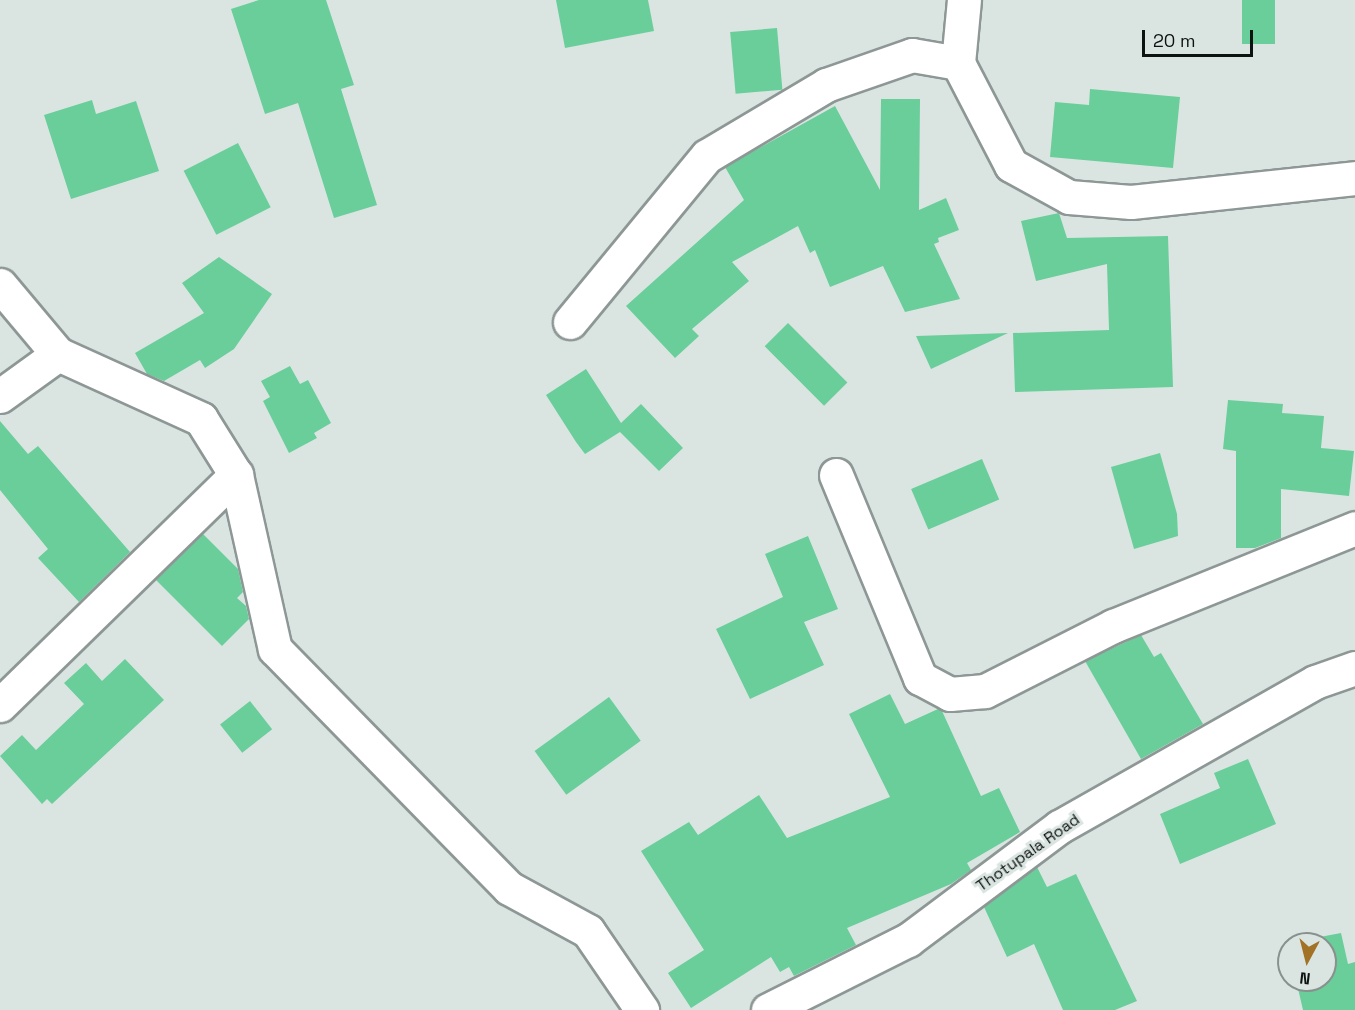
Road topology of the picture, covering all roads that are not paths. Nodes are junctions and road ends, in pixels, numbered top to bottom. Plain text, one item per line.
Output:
1 (964, 0) edge
2 (958, 63) junction
3 (1355, 178) edge
4 (0, 285) edge
5 (570, 322) dead end
6 (58, 354) junction
7 (0, 396) edge
8 (836, 474) dead end
9 (236, 475) junction
10 (1355, 528) edge
11 (1355, 668) edge
12 (0, 705) edge
13 (642, 1010) edge
14 (768, 1010) edge

1 - 2 street
2 - 3 street
2 - 5 street
4 - 6 street
6 - 7 street
6 - 9 street
8 - 10 street
9 - 12 street
9 - 13 street
11 - 14 street, Thotupala Road

